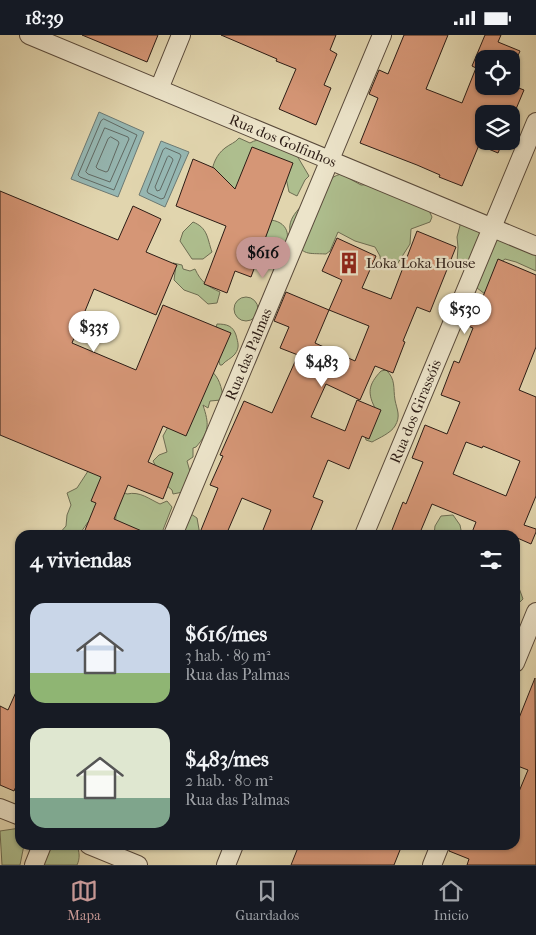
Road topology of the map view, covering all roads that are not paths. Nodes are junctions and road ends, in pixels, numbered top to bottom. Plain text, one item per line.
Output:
1 (29, 35) edge
2 (181, 35) edge
3 (382, 35) edge
4 (159, 89) junction
5 (536, 122) edge
6 (330, 160) junction
7 (492, 227) junction
8 (536, 246) edge
9 (175, 530) edge
10 (366, 530) edge
11 (536, 612) edge
12 (520, 651) edge
13 (0, 808) edge
14 (15, 814) edge
15 (40, 850) edge
16 (102, 850) edge
17 (232, 850) edge
18 (438, 850) edge
19 (34, 865) edge
20 (138, 865) edge
21 (226, 865) edge
22 (432, 865) edge

1 - 4 street, Rua dos Golfinhos
2 - 4 street
3 - 6 street, Rua das Palmas
4 - 6 street, Rua dos Golfinhos
5 - 7 street, Rua dos Girassóis
6 - 7 street, Rua dos Golfinhos
6 - 9 street, Rua das Palmas
7 - 8 street, Rua dos Golfinhos
7 - 10 street, Rua dos Girassóis
11 - 12 street
13 - 14 street
15 - 19 street
16 - 20 street
17 - 21 street
18 - 22 street

